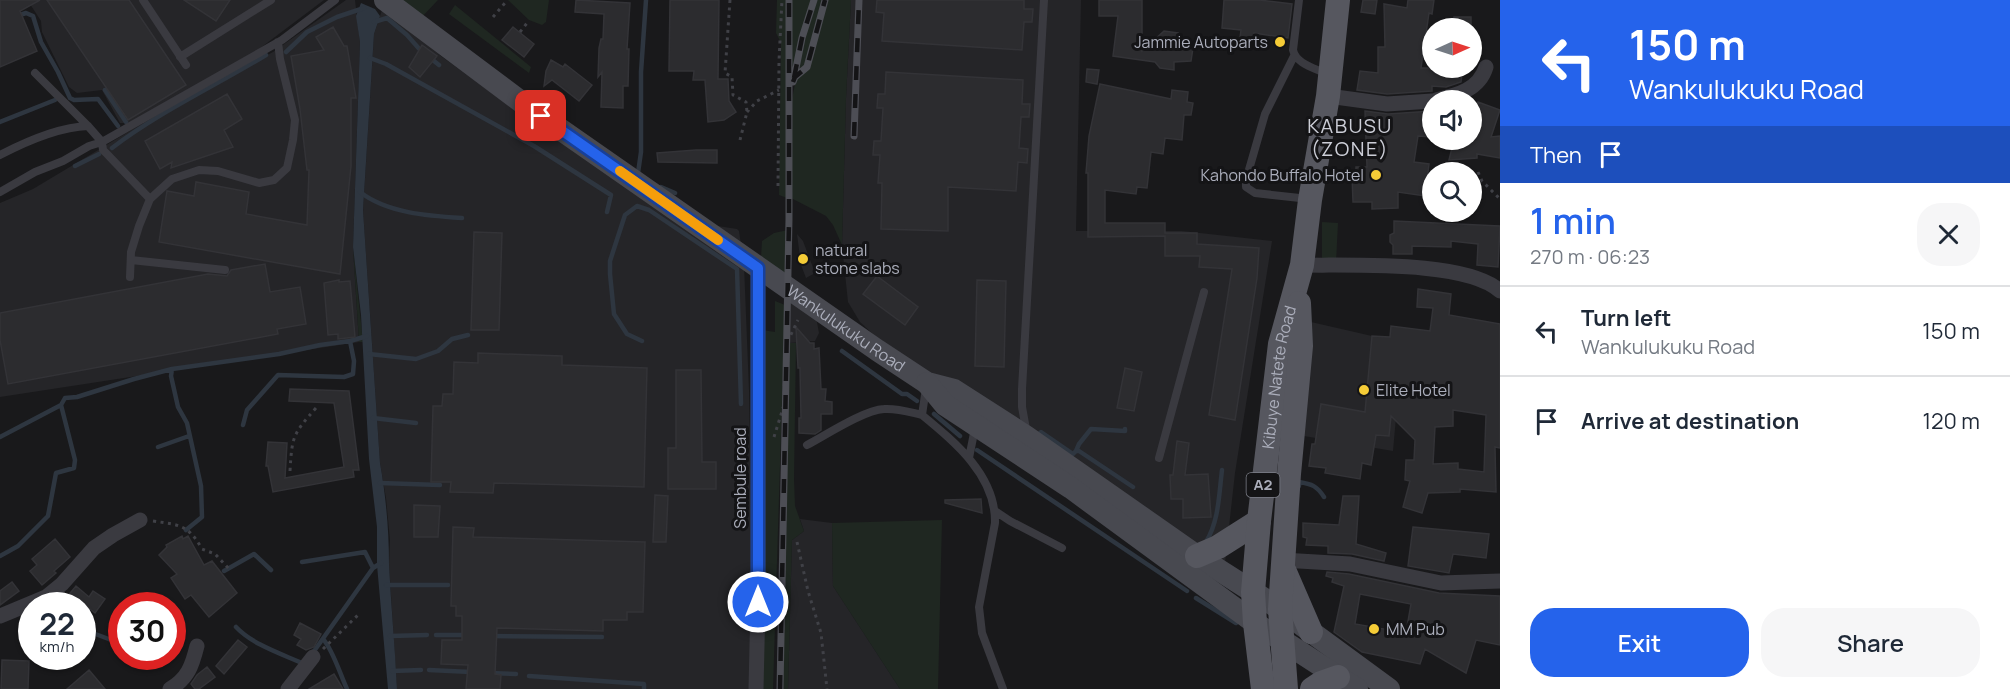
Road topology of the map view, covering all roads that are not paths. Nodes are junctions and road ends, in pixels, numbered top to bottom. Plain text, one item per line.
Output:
1 (142, 0) edge
2 (271, 0) edge
3 (335, 0) edge
4 (385, 0) edge
5 (1044, 0) edge
6 (1299, 0) edge
7 (1338, 0) edge
8 (278, 42) junction
9 (1294, 56) junction
10 (180, 57) junction
11 (186, 65) dead end
12 (1486, 67) dead end
13 (35, 73) dead end
14 (1329, 86) junction
15 (1468, 90) edge
16 (1422, 102) edge
17 (88, 126) junction
18 (104, 149) junction
19 (0, 155) edge
20 (0, 192) edge
21 (150, 199) junction
22 (1310, 200) junction
23 (131, 260) junction
24 (758, 268) junction
25 (225, 270) dead end
26 (1300, 274) junction
27 (130, 277) dead end
28 (1500, 291) edge
29 (1204, 292) dead end
30 (927, 383) junction
31 (922, 416) junction
32 (975, 424) junction
33 (1027, 437) junction
34 (807, 445) dead end
35 (969, 458) junction
36 (1159, 459) dead end
37 (995, 511) junction
38 (140, 520) road end
39 (1259, 521) junction
40 (1062, 548) dead end
41 (1197, 556) junction
42 (1282, 564) junction
43 (1500, 581) edge
44 (1253, 592) junction
45 (1281, 609) junction
46 (0, 616) edge
47 (1255, 623) junction
48 (1311, 632) junction
49 (1283, 642) junction
50 (196, 646) dead end
51 (313, 657) dead end
52 (1347, 683) edge
53 (170, 689) edge
54 (288, 689) edge
55 (756, 689) edge
56 (1003, 689) edge
57 (1263, 689) edge
58 (1286, 689) edge
59 (1312, 689) edge
60 (1389, 689) edge

1 - 10 lane
2 - 10 lane
3 - 8 lane
4 - 24 main road, Wankulukuku Road
5 - 33 lane
6 - 9 lane
7 - 14 main road, Kibuye Natete Road / A2
8 - 18 lane
8 - 21 lane
9 - 14 lane
9 - 22 lane
10 - 11 lane
12 - 15 street
13 - 17 lane
14 - 16 street
14 - 22 main road, Kibuye Natete Road / A2
17 - 18 lane
17 - 19 lane
18 - 20 lane
18 - 21 lane
21 - 23 lane
22 - 26 main road, Kibuye Natete Road / A2
23 - 25 lane
23 - 27 lane
24 - 30 main road, Wankulukuku Road
24 - 55 street, Sembule road
26 - 28 street
26 - 39 main road, Kibuye Natete Road / A2
26 - 42 main road, Kibuye Natete Road / A2
29 - 36 lane
30 - 31 lane
30 - 32 main road, Wankulukuku Road
30 - 33 main road, Wankulukuku Road
31 - 34 lane
31 - 35 lane
32 - 35 lane
32 - 47 main road, Wankulukuku Road
33 - 41 main road, Wankulukuku Road
35 - 37 lane
37 - 40 lane
37 - 56 lane
38 - 46 street
39 - 41 main road
39 - 44 main road, Kibuye Natete Road / A2
41 - 44 main road, Wankulukuku Road
42 - 43 street
42 - 45 main road, Kibuye Natete Road / A2
42 - 48 main road
44 - 45 main road, Wankulukuku Road
44 - 47 main road, Kibuye Natete Road / A2
45 - 48 main road, Wankulukuku Road
45 - 49 main road, Kibuye Natete Road / A2
47 - 49 main road, Wankulukuku Road
47 - 57 main road, Kibuye Natete Road / A2
48 - 60 main road, Wankulukuku Road
49 - 52 main road, Wankulukuku Road
49 - 58 main road, Kibuye Natete Road / A2
50 - 53 street
51 - 54 street
52 - 59 main road

